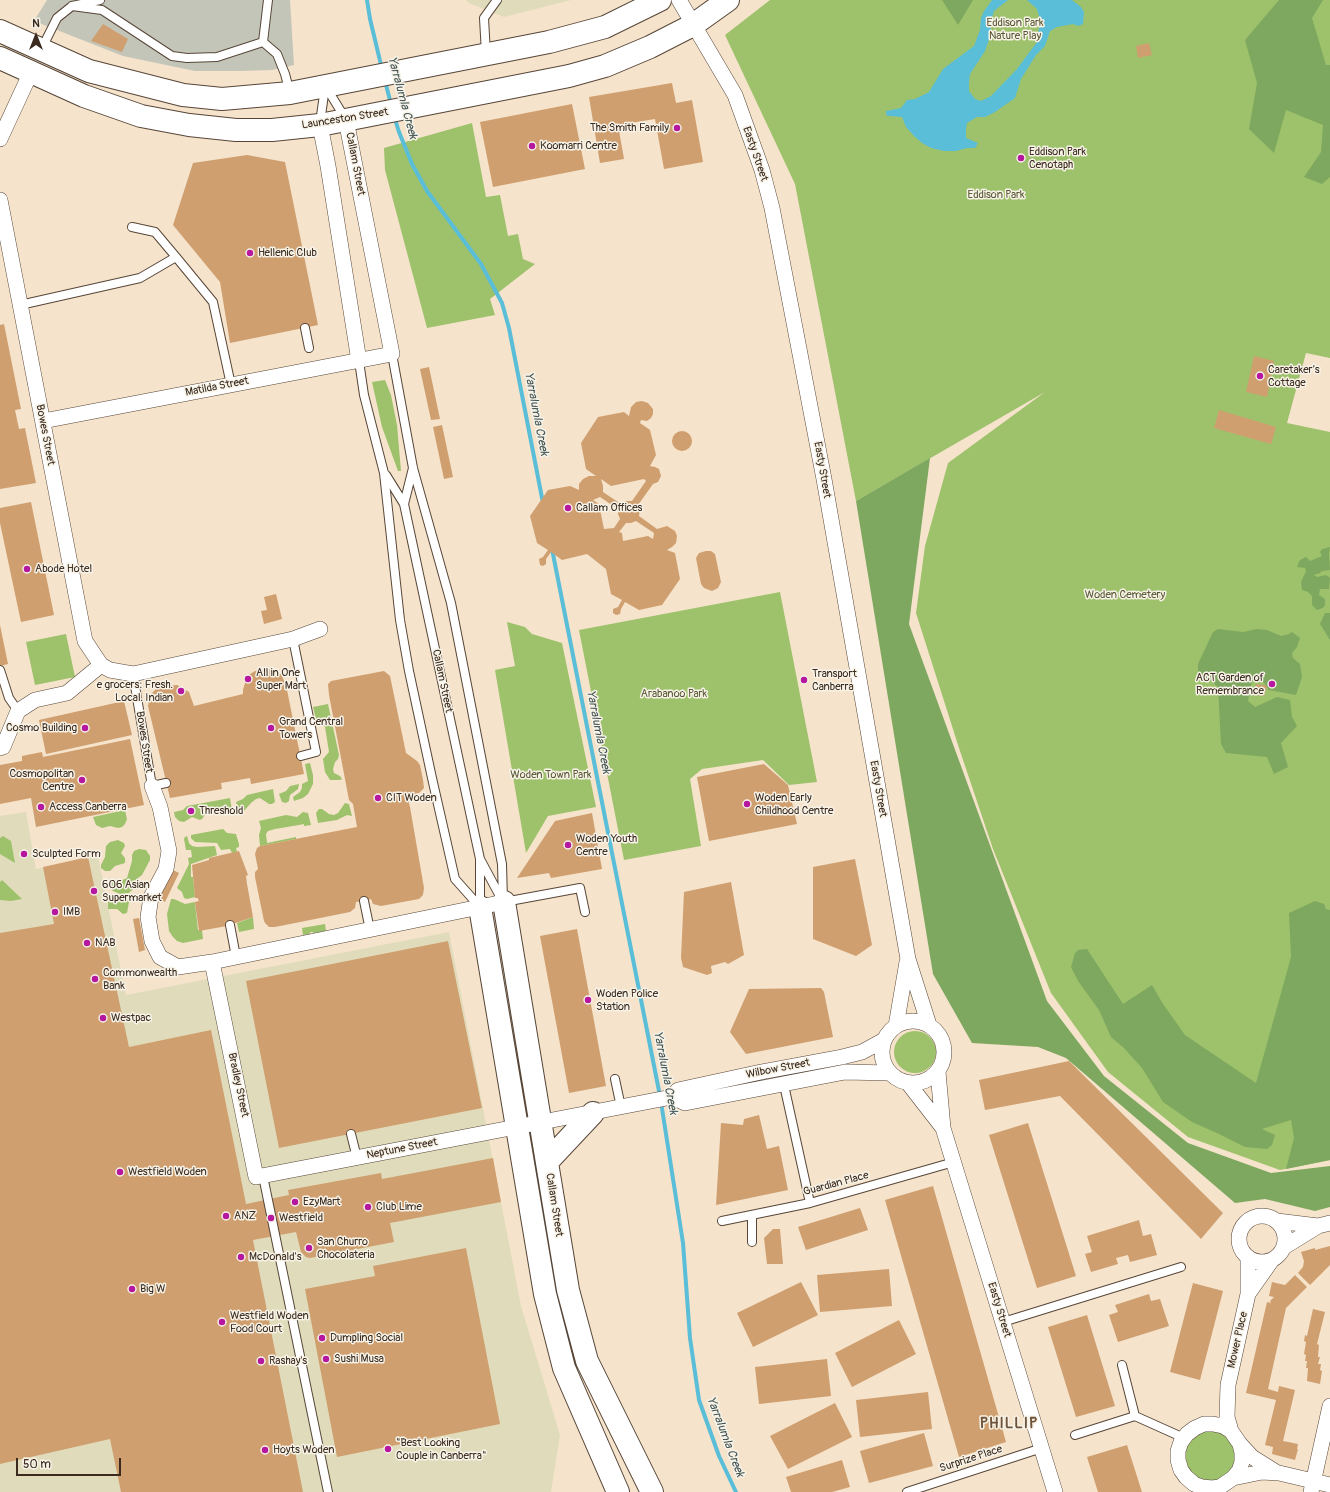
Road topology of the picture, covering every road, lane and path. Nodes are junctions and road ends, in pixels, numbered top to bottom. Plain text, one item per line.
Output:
1 (100, 0) edge
2 (268, 0) edge
3 (497, 0) edge
4 (660, 0) edge
5 (680, 0) edge
6 (728, 0) edge
7 (72, 6) junction
8 (694, 25) junction
9 (0, 31) edge
10 (262, 42) junction
11 (41, 50) junction
12 (486, 55) junction
13 (0, 58) edge
14 (30, 72) junction
15 (325, 86) junction
16 (290, 93) junction
17 (346, 120) junction
18 (320, 125) junction
19 (0, 139) edge
20 (0, 200) edge
21 (132, 227) dead end
22 (176, 257) junction
23 (20, 305) junction
24 (305, 328) dead end
25 (309, 348) dead end
26 (392, 354) junction
27 (359, 361) junction
28 (231, 385) junction
29 (43, 421) junction
30 (413, 468) junction
31 (384, 473) junction
32 (404, 504) junction
33 (320, 629) dead end
34 (293, 639) junction
35 (101, 665) junction
36 (0, 670) edge
37 (133, 674) junction
38 (18, 711) junction
39 (0, 748) edge
40 (301, 756) dead end
41 (159, 785) joint
42 (480, 859) junction
43 (364, 901) dead end
44 (504, 902) junction
45 (480, 907) junction
46 (585, 912) dead end
47 (230, 925) dead end
48 (370, 930) junction
49 (236, 957) junction
50 (908, 959) junction
51 (212, 962) junction
52 (929, 1025) junction
53 (896, 1026) junction
54 (884, 1040) junction
55 (938, 1072) junction
56 (890, 1073) junction
57 (615, 1079) dead end
58 (908, 1083) junction
59 (784, 1085) junction
60 (672, 1097) junction
61 (621, 1108) junction
62 (593, 1113) junction
63 (540, 1123) junction
64 (518, 1127) junction
65 (944, 1128) junction
66 (351, 1134) dead end
67 (357, 1158) junction
68 (547, 1162) junction
69 (954, 1162) junction
70 (263, 1176) junction
71 (810, 1203) junction
72 (752, 1215) junction
73 (722, 1221) dead end
74 (1277, 1221) junction
75 (1324, 1224) edge
76 (752, 1242) dead end
77 (1284, 1247) junction
78 (1248, 1257) junction
79 (1272, 1260) junction
80 (1181, 1267) dead end
81 (1248, 1294) junction
82 (1003, 1322) junction
83 (1122, 1365) dead end
84 (1228, 1385) junction
85 (1330, 1406) edge
86 (1135, 1416) junction
87 (1204, 1424) junction
88 (1231, 1431) junction
89 (1075, 1435) dead end
90 (1184, 1438) junction
91 (1240, 1444) junction
92 (1042, 1448) junction
93 (1181, 1470) junction
94 (1279, 1473) junction
95 (1233, 1478) junction
96 (1330, 1485) edge
97 (1311, 1487) edge
98 (1210, 1490) edge
99 (328, 1492) edge
100 (617, 1492) edge
101 (652, 1492) edge
102 (907, 1492) edge
103 (1056, 1492) edge
104 (1184, 1492) edge

1 - 7 lane
2 - 10 lane
3 - 12 lane
4 - 12 main road
5 - 8 street, Easty Street
6 - 8 main road, Launceston Street
7 - 10 lane
7 - 11 lane
8 - 17 main road, Launceston Street
8 - 50 street, Easty Street
9 - 11 main road
10 - 16 lane
11 - 14 main road
11 - 16 main road
12 - 15 main road
13 - 14 main road, Launceston Street
14 - 18 main road, Launceston Street
14 - 19 street
15 - 16 main road
15 - 17 lane, Callam Street
15 - 18 lane
17 - 18 main road, Launceston Street
17 - 26 street, Callam Street
18 - 27 street
20 - 23 street, Bowes Street
21 - 22 lane
22 - 23 lane
22 - 28 lane
23 - 29 street, Bowes Street
24 - 25 lane
26 - 27 street, Matilda Street
26 - 30 lane, Callam Street
27 - 28 street, Matilda Street
27 - 31 lane
28 - 29 street, Matilda Street
29 - 35 street, Bowes Street
30 - 32 lane
30 - 44 lane, Callam Street
31 - 32 lane
31 - 45 lane
32 - 42 lane, Callam Street
33 - 34 street
34 - 37 street
34 - 40 lane
35 - 37 street
35 - 38 street
36 - 38 lane
37 - 41 lane, Bowes Street
38 - 39 street
41 - 51 street, Bowes Street
42 - 44 lane
42 - 45 lane
43 - 48 lane
44 - 45 street
44 - 46 lane
44 - 63 main road, Callam Street
45 - 48 street
45 - 64 main road, Callam Street
47 - 49 lane
48 - 49 street
49 - 51 street
50 - 52 street, Easty Street
50 - 53 street, Easty Street
51 - 70 street, Bradley Street
52 - 53 street
52 - 55 street
53 - 54 street
54 - 56 street
54 - 60 street, Wilbow Street
55 - 58 street
55 - 65 street, Easty Street
56 - 58 street
56 - 59 street, Wilbow Street
57 - 61 lane
58 - 65 street, Easty Street
59 - 60 street, Wilbow Street
59 - 71 lane
60 - 61 street, Wilbow Street
61 - 62 street, Wilbow Street
62 - 63 street, Wilbow Street
62 - 68 main road
63 - 64 street, Neptune Street
63 - 68 main road, Callam Street
64 - 67 street, Neptune Street
64 - 100 main road, Callam Street
65 - 69 street, Easty Street
66 - 67 lane
67 - 70 street, Neptune Street
68 - 101 main road, Callam Street
69 - 71 lane, Guardian Place
69 - 82 street, Easty Street
70 - 99 lane, Bradley Street
71 - 72 lane, Guardian Place
72 - 73 lane, Guardian Place
72 - 76 lane
74 - 75 street
74 - 77 street
74 - 78 street
75 - 77 street
77 - 79 street
78 - 79 street
78 - 81 street, Mower Place
79 - 81 street, Mower Place
80 - 82 lane
81 - 84 street, Mower Place
82 - 92 street, Easty Street
83 - 86 lane
84 - 87 street, Mower Place
84 - 88 street, Mower Place
85 - 97 street
86 - 89 lane
86 - 90 lane
87 - 88 street
87 - 90 street
88 - 91 street
90 - 93 street
91 - 94 street
91 - 95 street
92 - 102 lane, Surprize Place
92 - 103 street, Easty Street
93 - 98 street
93 - 104 street
94 - 95 street
94 - 97 street
95 - 98 street
96 - 97 street

